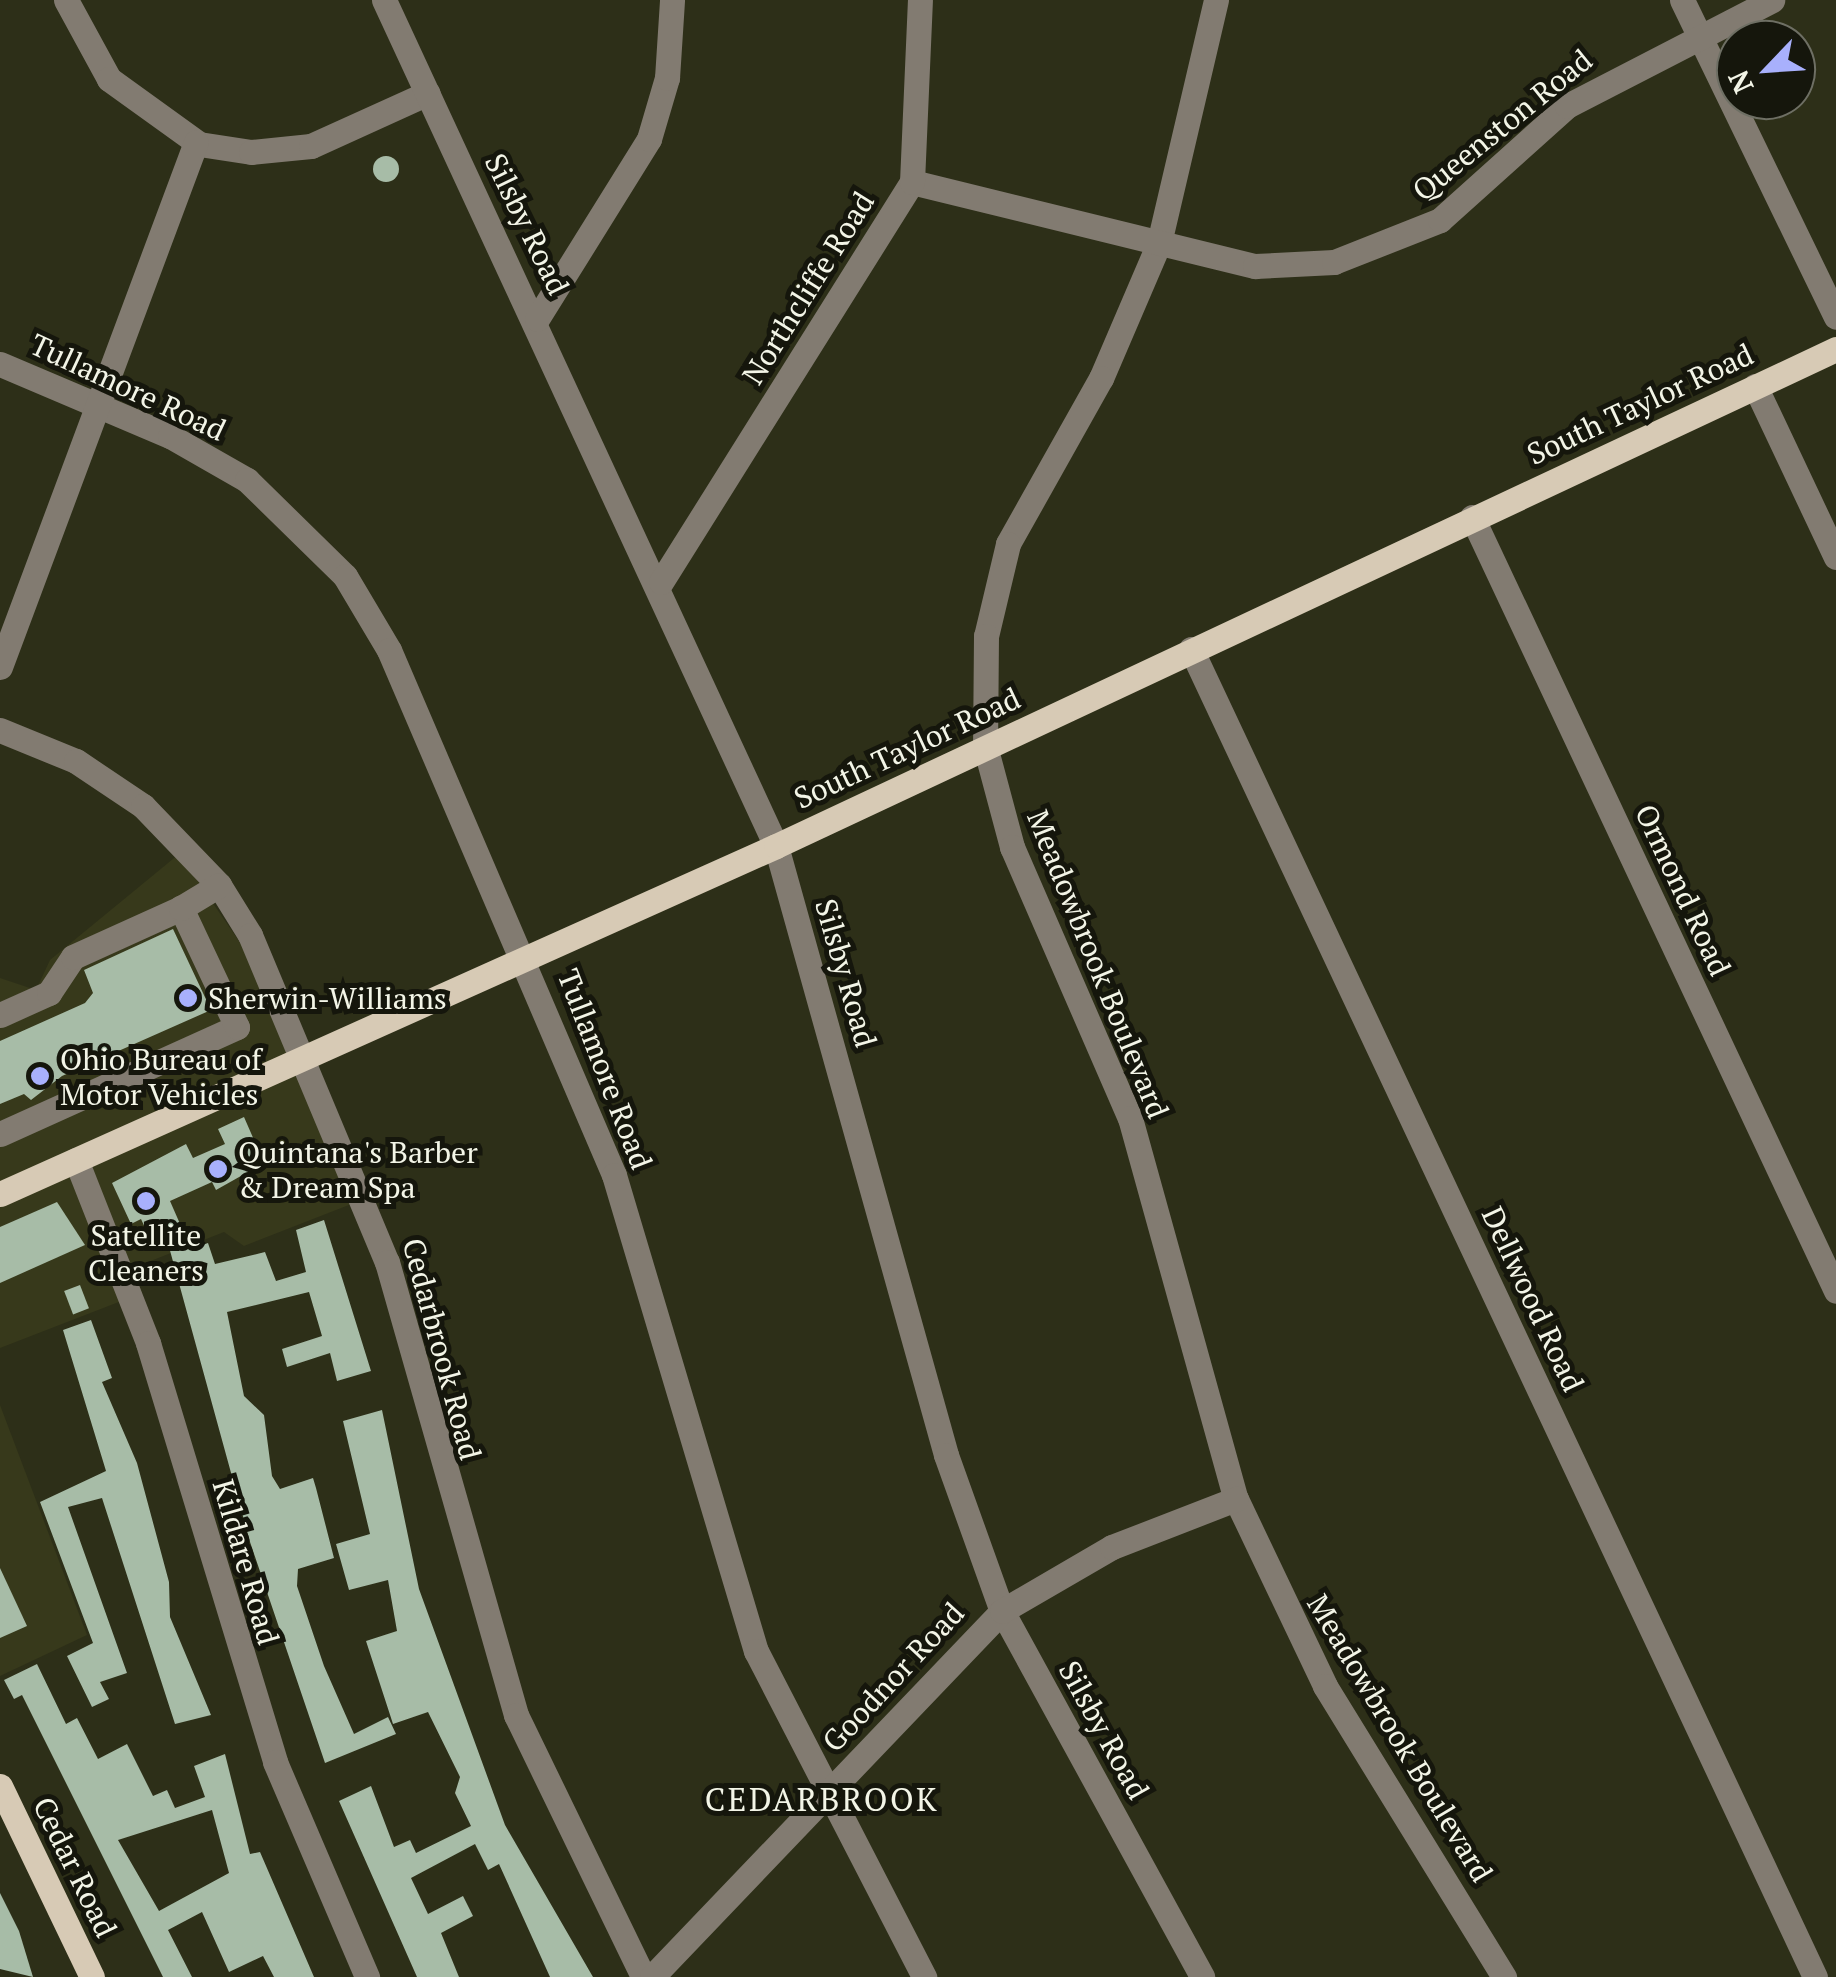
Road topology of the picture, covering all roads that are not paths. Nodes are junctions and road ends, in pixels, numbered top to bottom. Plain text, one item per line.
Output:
1 (66, 0) edge
2 (384, 0) edge
3 (672, 0) edge
4 (920, 0) edge
5 (1216, 0) edge
6 (1682, 0) edge
7 (1772, 0) edge
8 (1698, 34) junction
9 (428, 93) junction
10 (196, 142) junction
11 (912, 182) junction
12 (1159, 243) junction
13 (1836, 317) edge
14 (537, 319) junction
15 (1836, 348) edge
16 (0, 364) edge
17 (1756, 386) junction
18 (98, 408) junction
19 (1472, 517) junction
20 (1836, 558) edge
21 (661, 582) junction
22 (1191, 648) junction
23 (0, 667) edge
24 (0, 730) edge
25 (985, 746) junction
26 (776, 846) junction
27 (219, 885) junction
28 (181, 908) junction
29 (528, 960) junction
30 (0, 1015) edge
31 (306, 1059) junction
32 (0, 1134) edge
33 (76, 1160) junction
34 (0, 1194) edge
35 (1836, 1291) edge
36 (1236, 1499) junction
37 (1002, 1611) junction
38 (0, 1786) edge
39 (825, 1799) junction
40 (92, 1977) edge
41 (366, 1977) edge
42 (643, 1977) edge
43 (652, 1977) edge
44 (924, 1977) edge
45 (1202, 1977) edge
46 (1504, 1977) edge
47 (1816, 1977) edge

1 - 10 street
2 - 9 street, Silsby Road
3 - 14 street
4 - 11 street, Northcliffe Road
5 - 12 street, Meadowbrook Boulevard
6 - 8 street
7 - 8 street, Queenston Road
8 - 12 street, Queenston Road
8 - 13 street
9 - 10 street
9 - 14 street, Silsby Road
10 - 18 street
11 - 12 street, Queenston Road
11 - 21 street, Northcliffe Road
12 - 25 street, Meadowbrook Boulevard
14 - 21 street, Silsby Road
15 - 17 main road, South Taylor Road
16 - 18 street, Tullamore Road
17 - 19 main road, South Taylor Road
17 - 20 street
18 - 23 street
18 - 29 street, Tullamore Road
19 - 22 main road, South Taylor Road
19 - 35 street, Ormond Road
21 - 26 street, Silsby Road
22 - 25 main road, South Taylor Road
22 - 47 street, Dellwood Road
24 - 27 street, Cedarbrook Road
25 - 26 main road, South Taylor Road
25 - 36 street, Meadowbrook Boulevard
26 - 29 main road, South Taylor Road
26 - 37 street, Silsby Road
27 - 28 street
27 - 31 street, Cedarbrook Road
28 - 30 street
28 - 32 street
29 - 31 main road, South Taylor Road
29 - 39 street, Tullamore Road
31 - 33 main road, South Taylor Road
31 - 42 street, Cedarbrook Road
33 - 34 main road, South Taylor Road
33 - 41 street, Kildare Road
36 - 37 street, Goodnor Road
36 - 46 street, Meadowbrook Boulevard
37 - 39 street, Goodnor Road
37 - 45 street, Silsby Road
38 - 40 main road, Cedar Road
39 - 43 street, Goodnor Road
39 - 44 street, Tullamore Road

